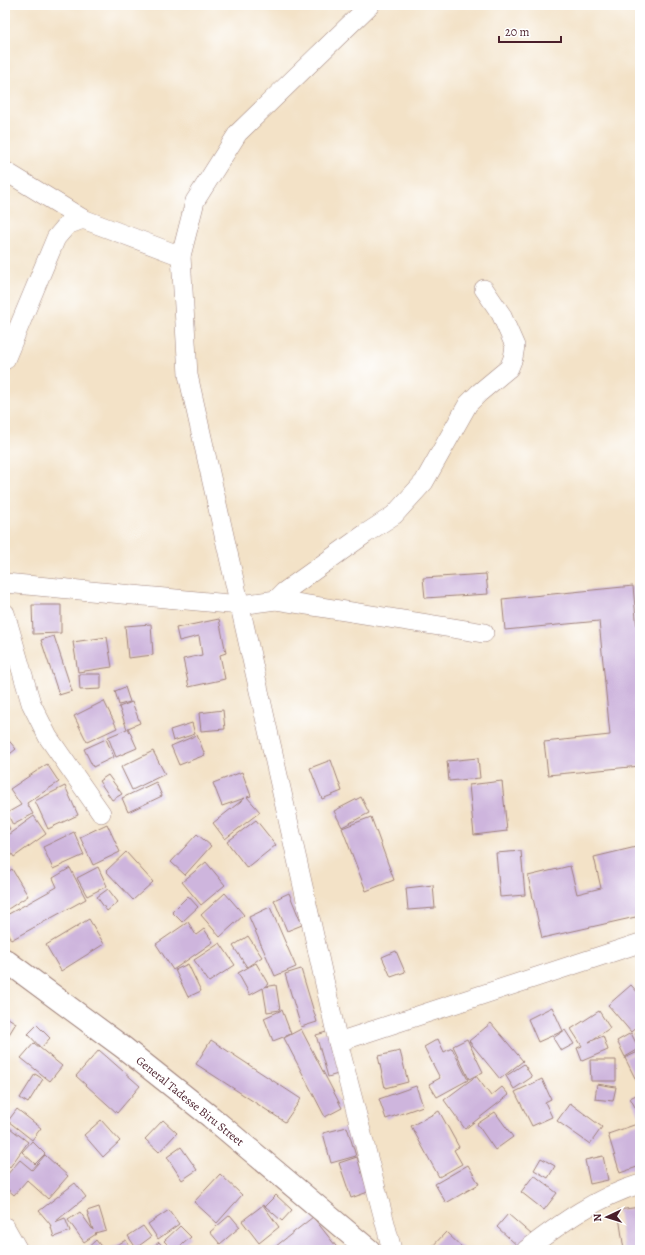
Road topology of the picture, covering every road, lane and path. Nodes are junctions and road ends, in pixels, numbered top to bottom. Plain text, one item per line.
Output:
1 (370, 5) edge
2 (5, 171) edge
3 (83, 219) junction
4 (181, 256) junction
5 (484, 289) dead end
6 (5, 360) edge
7 (5, 583) edge
8 (276, 600) junction
9 (240, 605) junction
10 (5, 613) edge
11 (484, 633) dead end
12 (101, 812) dead end
13 (640, 943) edge
14 (5, 960) edge
15 (338, 1042) junction
16 (640, 1184) edge
17 (5, 1227) edge
18 (18, 1250) edge
19 (369, 1250) edge
20 (392, 1250) edge
21 (526, 1250) edge

1 - 4 street
2 - 3 street
3 - 4 street
3 - 6 street
4 - 9 street
5 - 8 street
7 - 9 street
8 - 9 street
8 - 11 street
9 - 15 street
10 - 12 street
13 - 15 street
14 - 19 street, General Tadesse Biru Street
15 - 20 street
16 - 21 street
17 - 18 street

